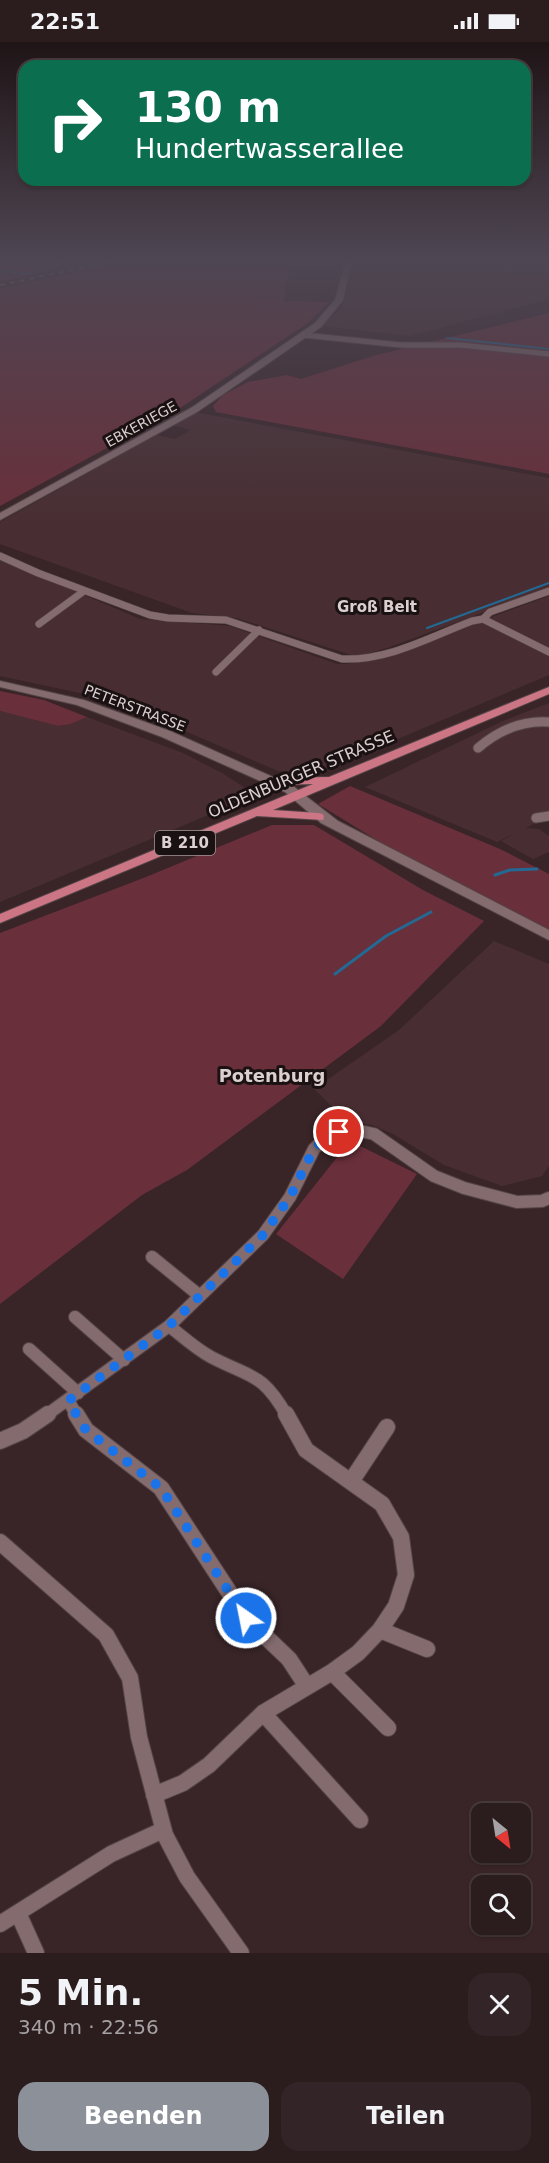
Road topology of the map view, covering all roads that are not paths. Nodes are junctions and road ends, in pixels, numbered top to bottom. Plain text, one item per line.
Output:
1 (282, 349) edge
2 (501, 349) edge
3 (549, 354) edge
4 (0, 517) edge
5 (0, 556) edge
6 (84, 591) junction
7 (549, 591) edge
8 (483, 619) junction
9 (39, 624) dead end
10 (259, 630) junction
11 (549, 652) edge
12 (216, 672) dead end
13 (0, 684) edge
14 (549, 690) edge
15 (549, 722) edge
16 (478, 748) dead end
17 (255, 775) junction
18 (335, 779) junction
19 (272, 781) junction
20 (294, 797) junction
21 (257, 813) junction
22 (549, 816) edge
23 (318, 817) junction
24 (536, 818) dead end
25 (333, 822) junction
26 (0, 919) edge
27 (549, 936) edge
28 (549, 1198) edge
29 (152, 1257) dead end
30 (200, 1296) junction
31 (75, 1317) dead end
32 (169, 1326) junction
33 (30, 1349) dead end
34 (124, 1359) junction
35 (73, 1397) junction
36 (387, 1426) dead end
37 (0, 1441) edge
38 (352, 1480) junction
39 (0, 1542) edge
40 (380, 1630) junction
41 (427, 1649) dead end
42 (332, 1672) junction
43 (306, 1685) junction
44 (263, 1713) junction
45 (388, 1728) dead end
46 (154, 1795) junction
47 (360, 1820) dead end
48 (163, 1830) junction
49 (18, 1913) junction
50 (0, 1924) edge
51 (36, 1953) edge
52 (241, 1953) edge

1 - 4 street, EBKERIEGE
2 - 3 street
5 - 6 street
6 - 9 street
6 - 10 street
7 - 8 street
8 - 10 street
8 - 11 street
10 - 12 street
13 - 17 street, PETERSTRASSE
14 - 18 main road, OLDENBURGER STRASSE / B 210
15 - 16 street
17 - 19 street, PETERSTRASSE
17 - 20 street, PETERSTRASSE
18 - 19 main road
18 - 20 main road, OLDENBURGER STRASSE / B 210
19 - 20 street, PETERSTRASSE
20 - 21 main road, OLDENBURGER STRASSE / B 210
20 - 23 street
20 - 25 street
21 - 23 main road
21 - 26 main road, OLDENBURGER STRASSE / B 210
22 - 24 street
23 - 25 street
25 - 27 street
28 - 30 street
29 - 30 street
30 - 32 street
31 - 34 street
32 - 34 street
32 - 38 street
33 - 35 street
34 - 35 street
35 - 37 street
35 - 43 street
36 - 38 street
38 - 40 street
39 - 46 street
40 - 41 street
40 - 42 street
42 - 43 street
42 - 45 street
43 - 44 street
44 - 46 street
44 - 47 street
46 - 48 street
48 - 49 street
48 - 52 street
49 - 50 street
49 - 51 street

